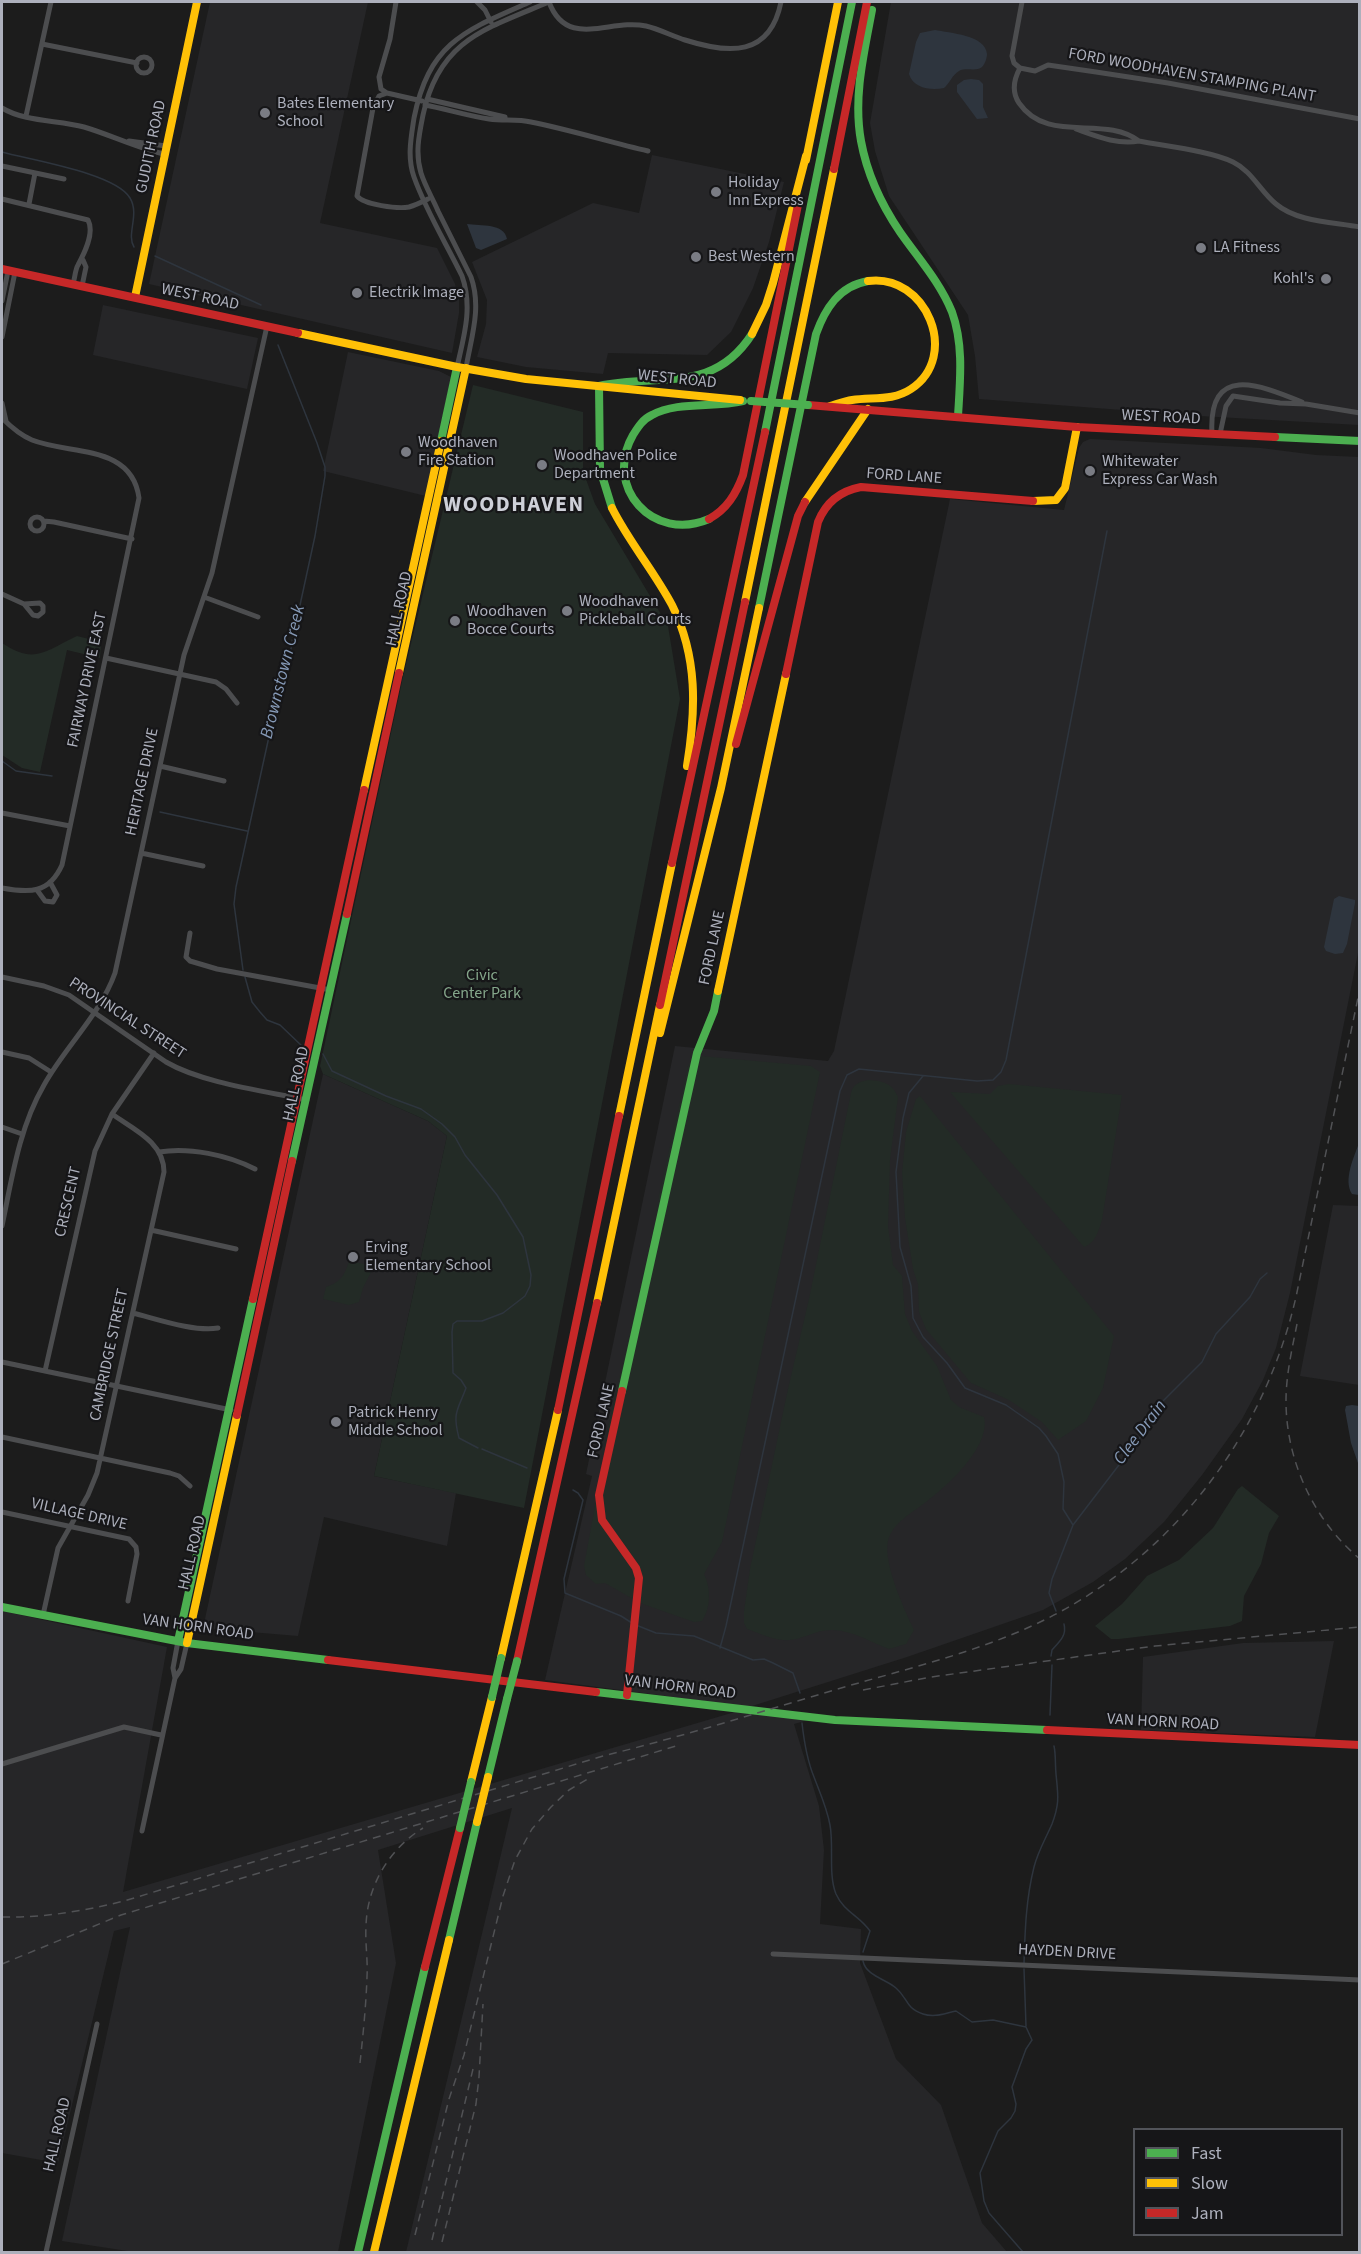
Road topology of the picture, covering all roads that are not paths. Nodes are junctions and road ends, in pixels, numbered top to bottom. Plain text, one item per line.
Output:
1 (51, 2) edge
2 (197, 2) edge
3 (396, 2) edge
4 (477, 2) edge
5 (530, 2) edge
6 (549, 2) edge
7 (781, 2) edge
8 (838, 2) edge
9 (852, 2) edge
10 (867, 2) edge
11 (873, 2) edge
12 (1022, 2) edge
13 (490, 20) junction
14 (494, 27) junction
15 (42, 44) junction
16 (137, 63) dead end
17 (1020, 68) junction
18 (387, 93) junction
19 (418, 100) junction
20 (426, 102) junction
21 (2, 108) edge
22 (27, 116) junction
23 (1359, 119) edge
24 (124, 141) junction
25 (166, 146) junction
26 (648, 151) dead end
27 (164, 154) junction
28 (806, 156) junction
29 (2, 166) edge
30 (35, 173) junction
31 (63, 179) dead end
32 (432, 197) junction
33 (2, 199) edge
34 (425, 200) junction
35 (29, 204) junction
36 (1359, 227) edge
37 (83, 260) junction
38 (465, 266) junction
39 (458, 269) junction
40 (8, 271) edge
41 (73, 284) junction
42 (82, 286) junction
43 (135, 297) junction
44 (2, 301) edge
45 (468, 311) junction
46 (476, 312) junction
47 (267, 326) junction
48 (2, 337) edge
49 (461, 368) junction
50 (599, 386) junction
51 (747, 401) junction
52 (2, 403) edge
53 (1306, 404) junction
54 (448, 405) junction
55 (830, 406) junction
56 (458, 407) junction
57 (868, 409) junction
58 (1359, 413) edge
59 (958, 417) junction
60 (3, 423) edge
61 (1077, 427) junction
62 (443, 432) junction
63 (452, 434) junction
64 (1216, 434) junction
65 (1359, 441) edge
66 (426, 510) junction
67 (435, 512) junction
68 (44, 522) dead end
69 (132, 539) junction
70 (2, 594) edge
71 (204, 597) junction
72 (24, 604) dead end
73 (258, 616) dead end
74 (399, 633) junction
75 (408, 635) junction
76 (106, 658) junction
77 (180, 673) junction
78 (237, 703) dead end
79 (375, 743) junction
80 (384, 745) junction
81 (160, 766) junction
82 (224, 781) dead end
83 (721, 788) junction
84 (2, 813) edge
85 (681, 822) junction
86 (70, 826) junction
87 (141, 853) junction
88 (203, 866) dead end
89 (50, 882) junction
90 (2, 888) edge
91 (37, 890) junction
92 (190, 933) dead end
93 (2, 977) edge
94 (322, 988) junction
95 (331, 990) junction
96 (94, 1012) junction
97 (2, 1052) edge
98 (154, 1053) junction
99 (649, 1058) junction
100 (51, 1072) junction
101 (298, 1098) junction
102 (307, 1100) junction
103 (112, 1114) junction
104 (2, 1127) edge
105 (22, 1134) junction
106 (159, 1152) junction
107 (255, 1169) dead end
108 (2, 1226) edge
109 (151, 1230) junction
110 (236, 1249) dead end
111 (255, 1291) junction
112 (264, 1293) junction
113 (133, 1313) junction
114 (218, 1328) dead end
115 (2, 1362) edge
116 (45, 1371) junction
117 (117, 1386) junction
118 (229, 1409) junction
119 (238, 1411) junction
120 (2, 1437) edge
121 (219, 1454) junction
122 (228, 1456) junction
123 (101, 1458) junction
124 (190, 1486) dead end
125 (2, 1512) edge
126 (70, 1526) junction
127 (128, 1600) dead end
128 (2, 1607) edge
129 (43, 1615) junction
130 (178, 1641) junction
131 (187, 1642) junction
132 (175, 1678) junction
133 (627, 1695) junction
134 (161, 1735) junction
135 (1359, 1745) edge
136 (2, 1764) edge
137 (142, 1831) dead end
138 (773, 1954) dead end
139 (1359, 1980) edge
140 (97, 2024) dead end
141 (46, 2253) edge
142 (358, 2253) edge
143 (374, 2253) edge

1 - 15 street
2 - 25 main road, GUDITH ROAD
3 - 18 street
4 - 13 street
5 - 13 street, HALL ROAD
6 - 7 street, HALL ROAD
6 - 14 street, HALL ROAD
8 - 28 main road
9 - 85 main road
10 - 99 main road
11 - 59 main road
12 - 17 street
13 - 14 street
13 - 19 street, HALL ROAD
14 - 20 street, HALL ROAD
15 - 16 street
15 - 22 street
17 - 23 street, FORD WOODHAVEN STAMPING PLANT
17 - 36 street
18 - 19 street
18 - 34 street
19 - 20 street
19 - 34 street, HALL ROAD
20 - 26 street
20 - 32 street, HALL ROAD
21 - 22 street
22 - 24 street
24 - 25 street
24 - 27 street
25 - 27 main road, GUDITH ROAD
27 - 43 main road, GUDITH ROAD
28 - 50 main road
28 - 51 main road
29 - 30 street
30 - 31 street
30 - 35 street
32 - 34 street
32 - 38 street, HALL ROAD
33 - 35 street
34 - 39 street, HALL ROAD
35 - 37 street
37 - 41 street
37 - 42 street
38 - 39 street
38 - 46 street, HALL ROAD
39 - 45 street, HALL ROAD
40 - 41 main road, WEST ROAD
40 - 44 street
40 - 48 street
41 - 42 main road, WEST ROAD
42 - 43 main road, WEST ROAD
43 - 47 main road, WEST ROAD
45 - 46 street
45 - 49 street, HALL ROAD
46 - 49 street, HALL ROAD
47 - 49 main road, WEST ROAD
47 - 71 street, HERITAGE DRIVE
49 - 50 main road, WEST ROAD
49 - 54 main road, HALL ROAD
49 - 56 main road, HALL ROAD
50 - 51 main road, WEST ROAD
50 - 85 main road
51 - 55 main road, WEST ROAD, bridge
52 - 60 street
53 - 58 street
53 - 64 street
53 - 64 street
54 - 56 main road
54 - 62 main road, HALL ROAD
55 - 57 main road, WEST ROAD
55 - 83 main road
56 - 63 main road, HALL ROAD
57 - 59 main road, WEST ROAD
57 - 83 main road
59 - 61 main road, WEST ROAD
60 - 69 street, FAIRWAY DRIVE EAST
61 - 64 main road, WEST ROAD
61 - 133 main road, FORD LANE
62 - 63 main road
62 - 66 main road, HALL ROAD
63 - 67 main road, HALL ROAD
64 - 65 main road, WEST ROAD
66 - 67 main road
66 - 74 main road, HALL ROAD
67 - 75 main road, HALL ROAD
68 - 69 street
69 - 76 street, FAIRWAY DRIVE EAST
70 - 72 street
71 - 73 street
71 - 77 street, HERITAGE DRIVE
74 - 75 main road
74 - 79 main road, HALL ROAD
75 - 80 main road, HALL ROAD
76 - 77 street
76 - 86 street, FAIRWAY DRIVE EAST
77 - 78 street
77 - 81 street, HERITAGE DRIVE
79 - 80 main road
79 - 94 main road, HALL ROAD
80 - 95 main road, HALL ROAD
81 - 82 street
81 - 87 street, HERITAGE DRIVE
83 - 99 main road
84 - 86 street
85 - 142 main road, bridge
86 - 89 street, FAIRWAY DRIVE EAST
87 - 88 street
87 - 96 street, HERITAGE DRIVE
89 - 91 street, FAIRWAY DRIVE EAST
89 - 91 street
90 - 91 street
92 - 94 street
93 - 96 street, PROVINCIAL STREET
94 - 95 street
94 - 101 main road, HALL ROAD
95 - 102 main road, HALL ROAD
96 - 98 street, PROVINCIAL STREET
96 - 100 street, HERITAGE DRIVE
97 - 100 street
98 - 101 street, PROVINCIAL STREET
98 - 103 street, CRESCENT
99 - 143 main road, bridge
100 - 105 street, HERITAGE DRIVE
101 - 102 street, PROVINCIAL STREET
101 - 111 main road, HALL ROAD
102 - 112 main road, HALL ROAD
103 - 106 street
103 - 116 street, CRESCENT
104 - 105 street
105 - 108 street, HERITAGE DRIVE
106 - 107 street
106 - 109 street, CAMBRIDGE STREET
109 - 110 street
109 - 113 street, CAMBRIDGE STREET
111 - 112 main road
111 - 118 main road, HALL ROAD
112 - 119 main road, HALL ROAD
113 - 114 street
113 - 117 street, CAMBRIDGE STREET
115 - 116 street
116 - 117 street
117 - 118 street
117 - 123 street, CAMBRIDGE STREET
118 - 119 street
118 - 121 main road, HALL ROAD
119 - 122 main road, HALL ROAD
120 - 123 street
121 - 122 main road
121 - 130 main road, HALL ROAD
122 - 131 main road, HALL ROAD
123 - 124 street
123 - 126 street, CAMBRIDGE STREET
125 - 126 street, VILLAGE DRIVE
126 - 127 street, VILLAGE DRIVE
126 - 129 street, CAMBRIDGE STREET
128 - 129 main road, VAN HORN ROAD
129 - 130 main road, VAN HORN ROAD
130 - 131 main road, VAN HORN ROAD
130 - 132 street, HALL ROAD
131 - 132 street, HALL ROAD
131 - 133 main road, VAN HORN ROAD
132 - 134 street, HALL ROAD
133 - 135 main road, VAN HORN ROAD
134 - 136 street
134 - 137 street, HALL ROAD
138 - 139 street, HAYDEN DRIVE
140 - 141 street, HALL ROAD

